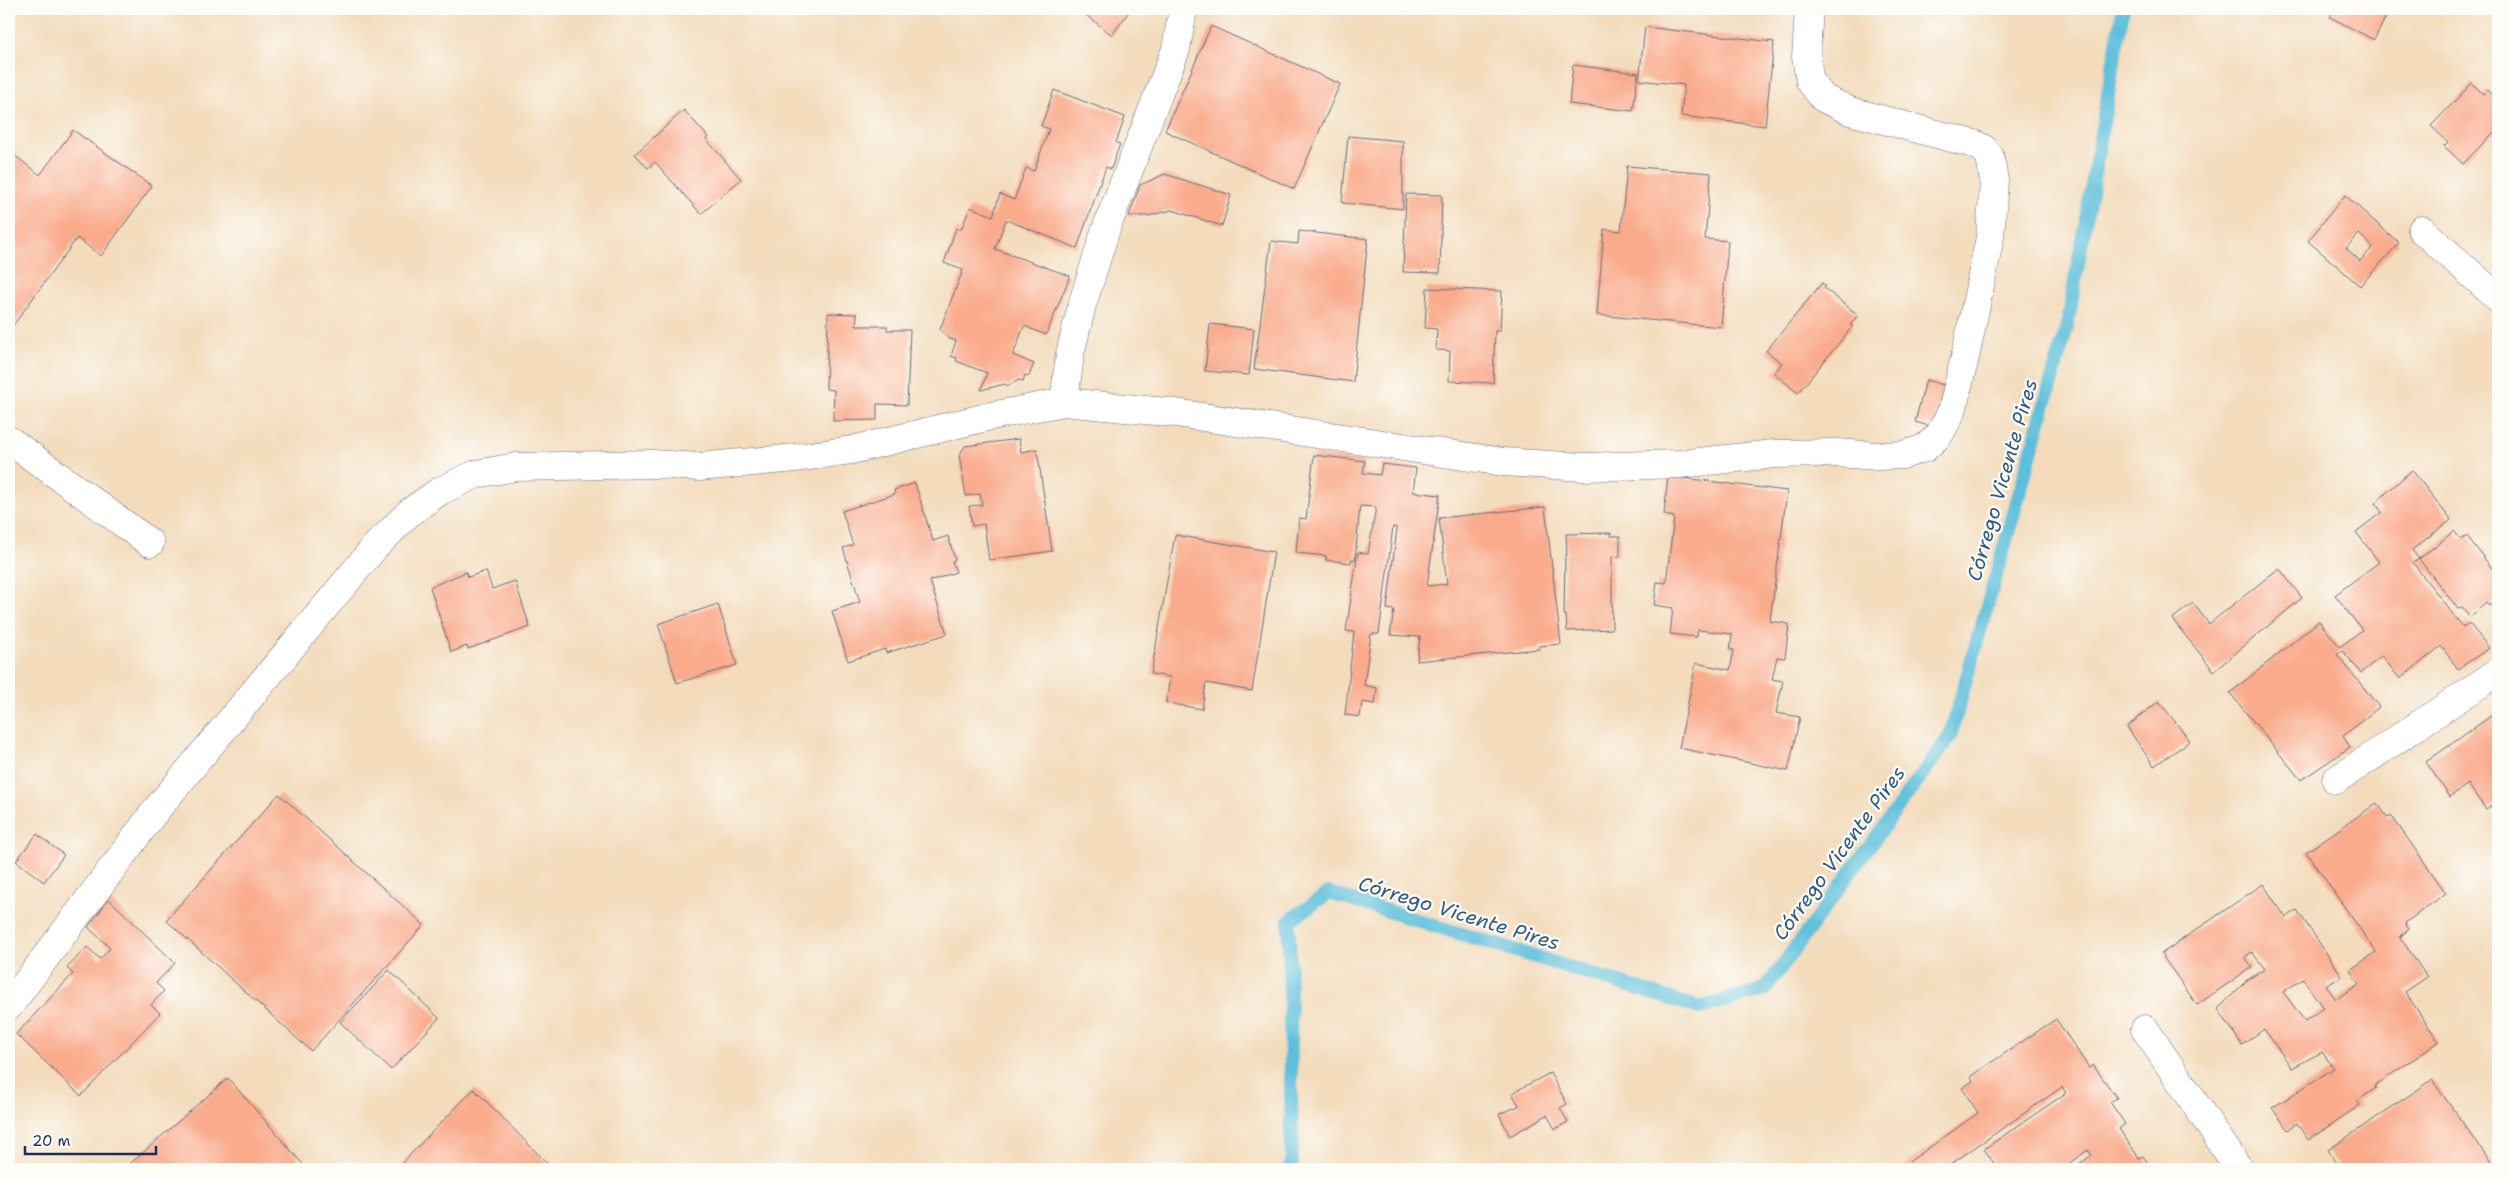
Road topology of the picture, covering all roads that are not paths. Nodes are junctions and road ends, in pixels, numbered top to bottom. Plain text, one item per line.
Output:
1 (1183, 9) edge
2 (1809, 9) edge
3 (2422, 230) dead end
4 (2498, 298) edge
5 (1064, 402) junction
6 (9, 440) edge
7 (150, 543) dead end
8 (2498, 672) edge
9 (2336, 780) dead end
10 (9, 1006) edge
11 (2144, 1029) dead end
12 (2239, 1169) edge

1 - 5 street
2 - 5 street
3 - 4 street
5 - 10 street
6 - 7 street
8 - 9 street
11 - 12 street

